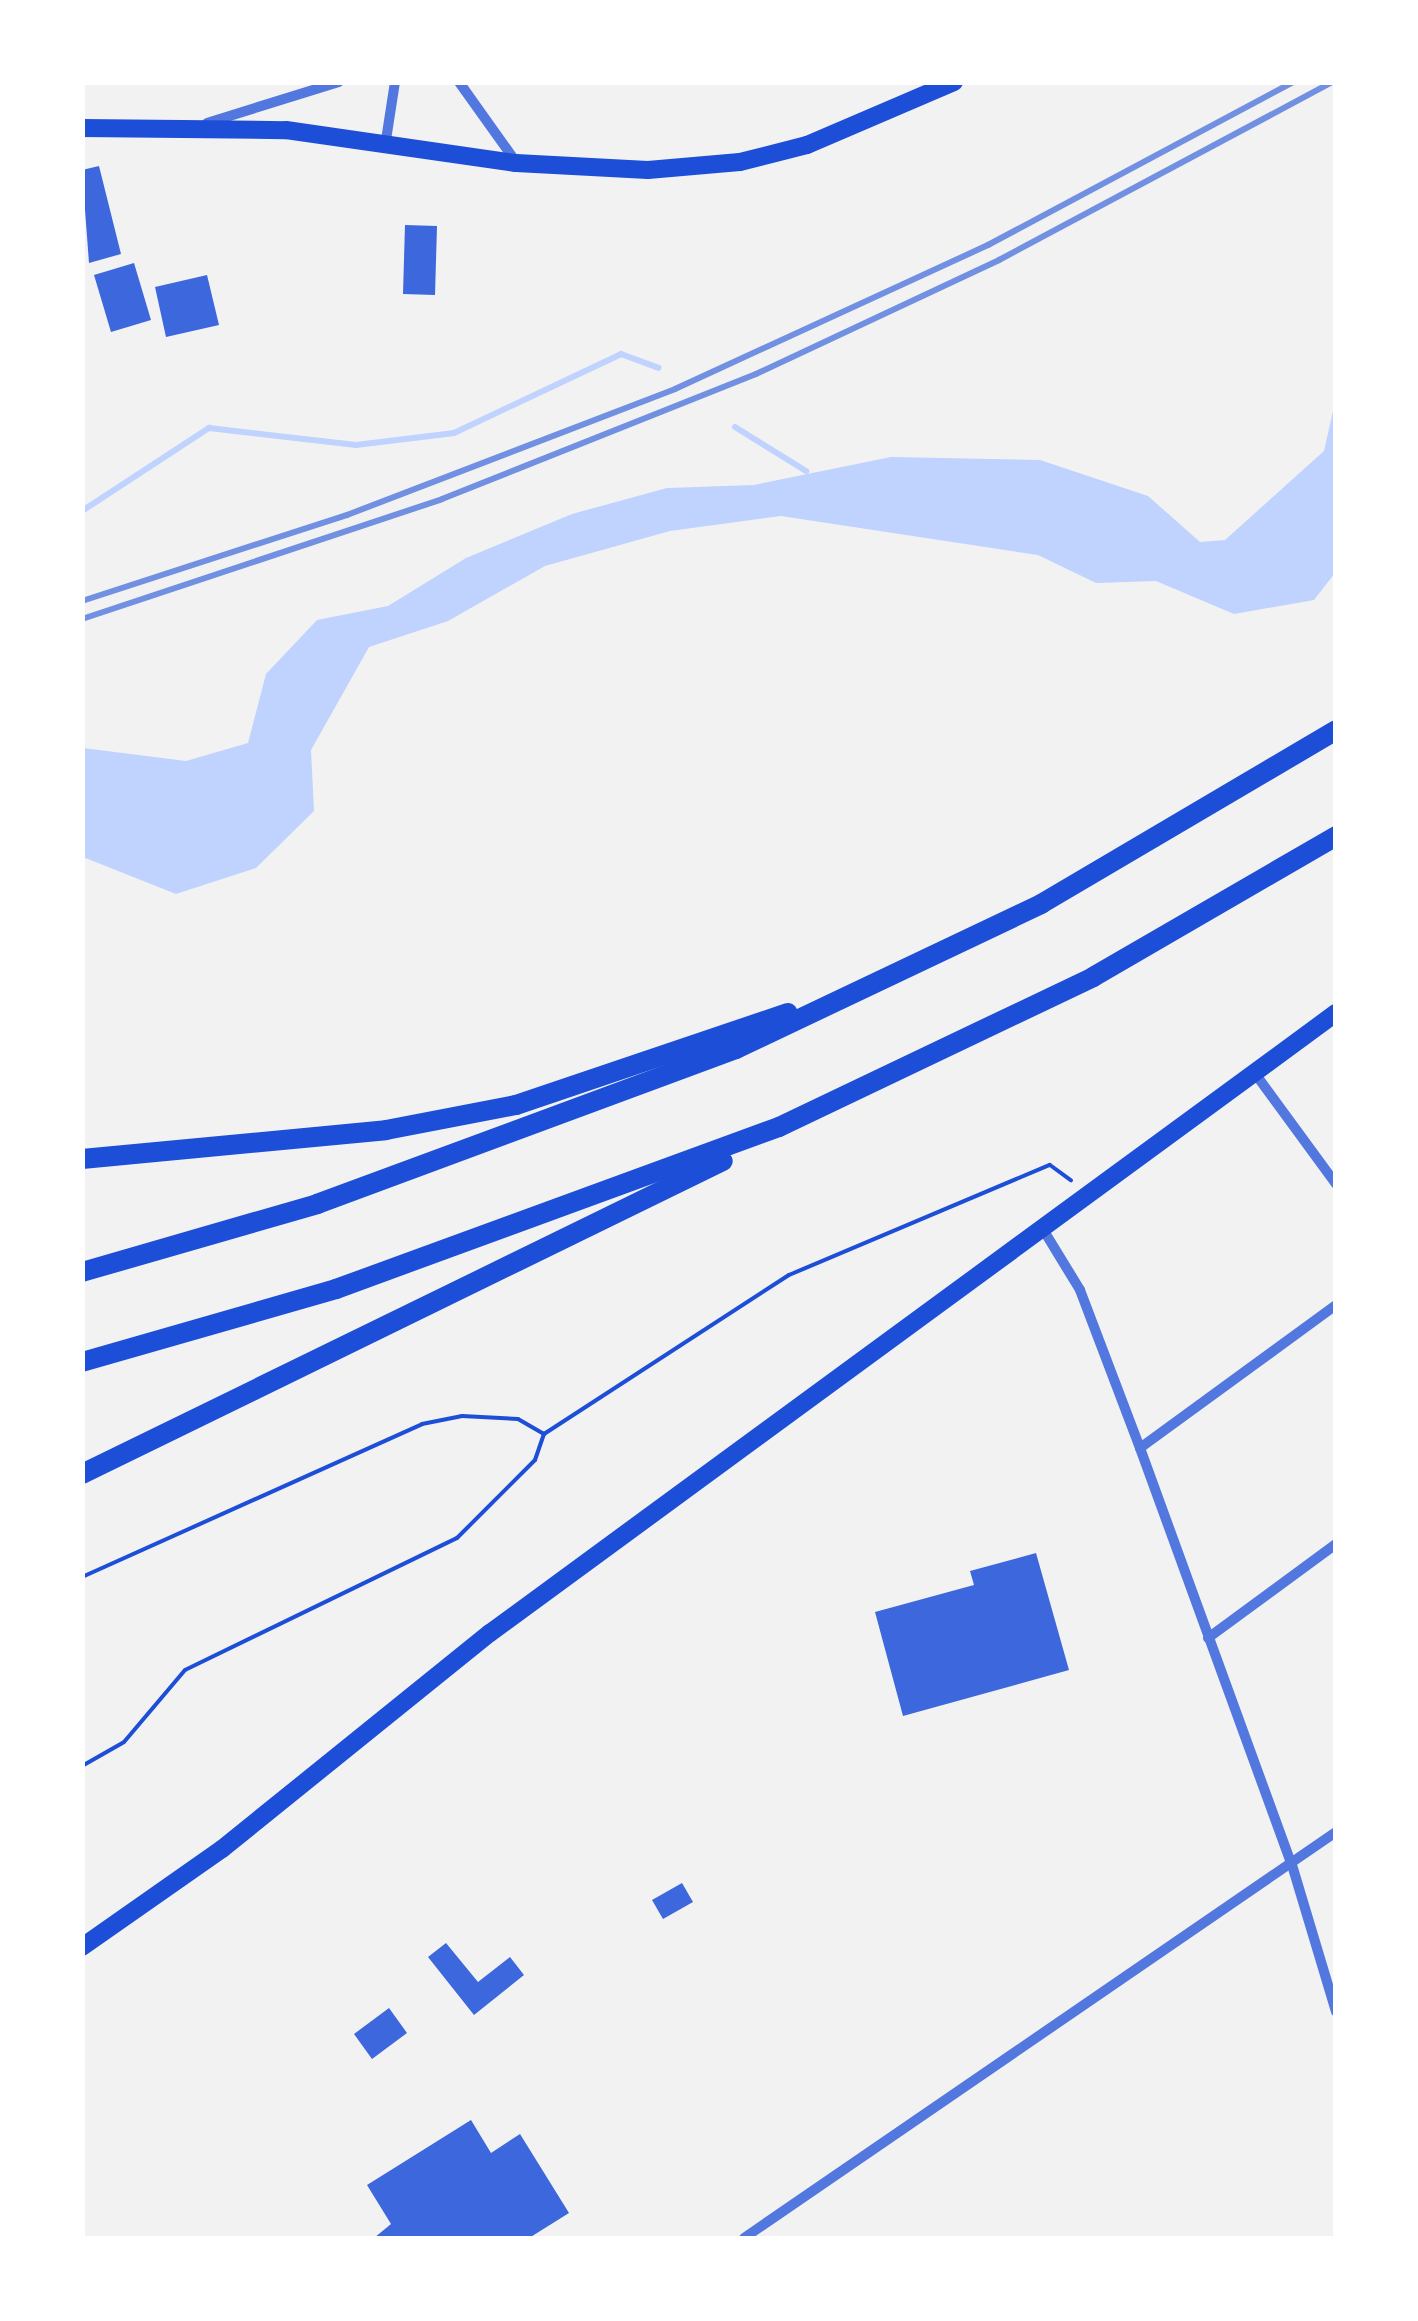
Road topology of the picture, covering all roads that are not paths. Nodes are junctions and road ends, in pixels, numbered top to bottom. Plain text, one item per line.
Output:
1 (339, 82) edge
2 (395, 82) edge
3 (459, 82) edge
4 (954, 82) edge
5 (196, 126) junction
6 (82, 128) edge
7 (386, 140) junction
8 (516, 163) junction
9 (1336, 730) edge
10 (1336, 836) edge
11 (899, 974) junction
12 (1336, 1013) edge
13 (980, 1035) junction
14 (1254, 1072) junction
15 (82, 1159) edge
16 (1336, 1184) edge
17 (1040, 1226) junction
18 (82, 1272) edge
19 (1336, 1305) edge
20 (82, 1362) edge
21 (1140, 1448) junction
22 (82, 1474) edge
23 (1336, 1544) edge
24 (1208, 1638) junction
25 (1336, 1832) edge
26 (1292, 1865) junction
27 (82, 1947) edge
28 (1336, 2012) edge
29 (744, 2238) edge

1 - 5 street
2 - 7 street
3 - 8 street
4 - 8 main road
5 - 6 main road
5 - 7 main road
7 - 8 main road
9 - 11 highway
10 - 13 highway
11 - 15 highway
11 - 18 highway
12 - 14 main road
13 - 20 highway
13 - 22 highway
14 - 16 street
14 - 17 main road
17 - 21 street
17 - 27 main road
19 - 21 street
21 - 24 street
23 - 24 street
24 - 26 street
25 - 26 street
26 - 28 street
26 - 29 street

